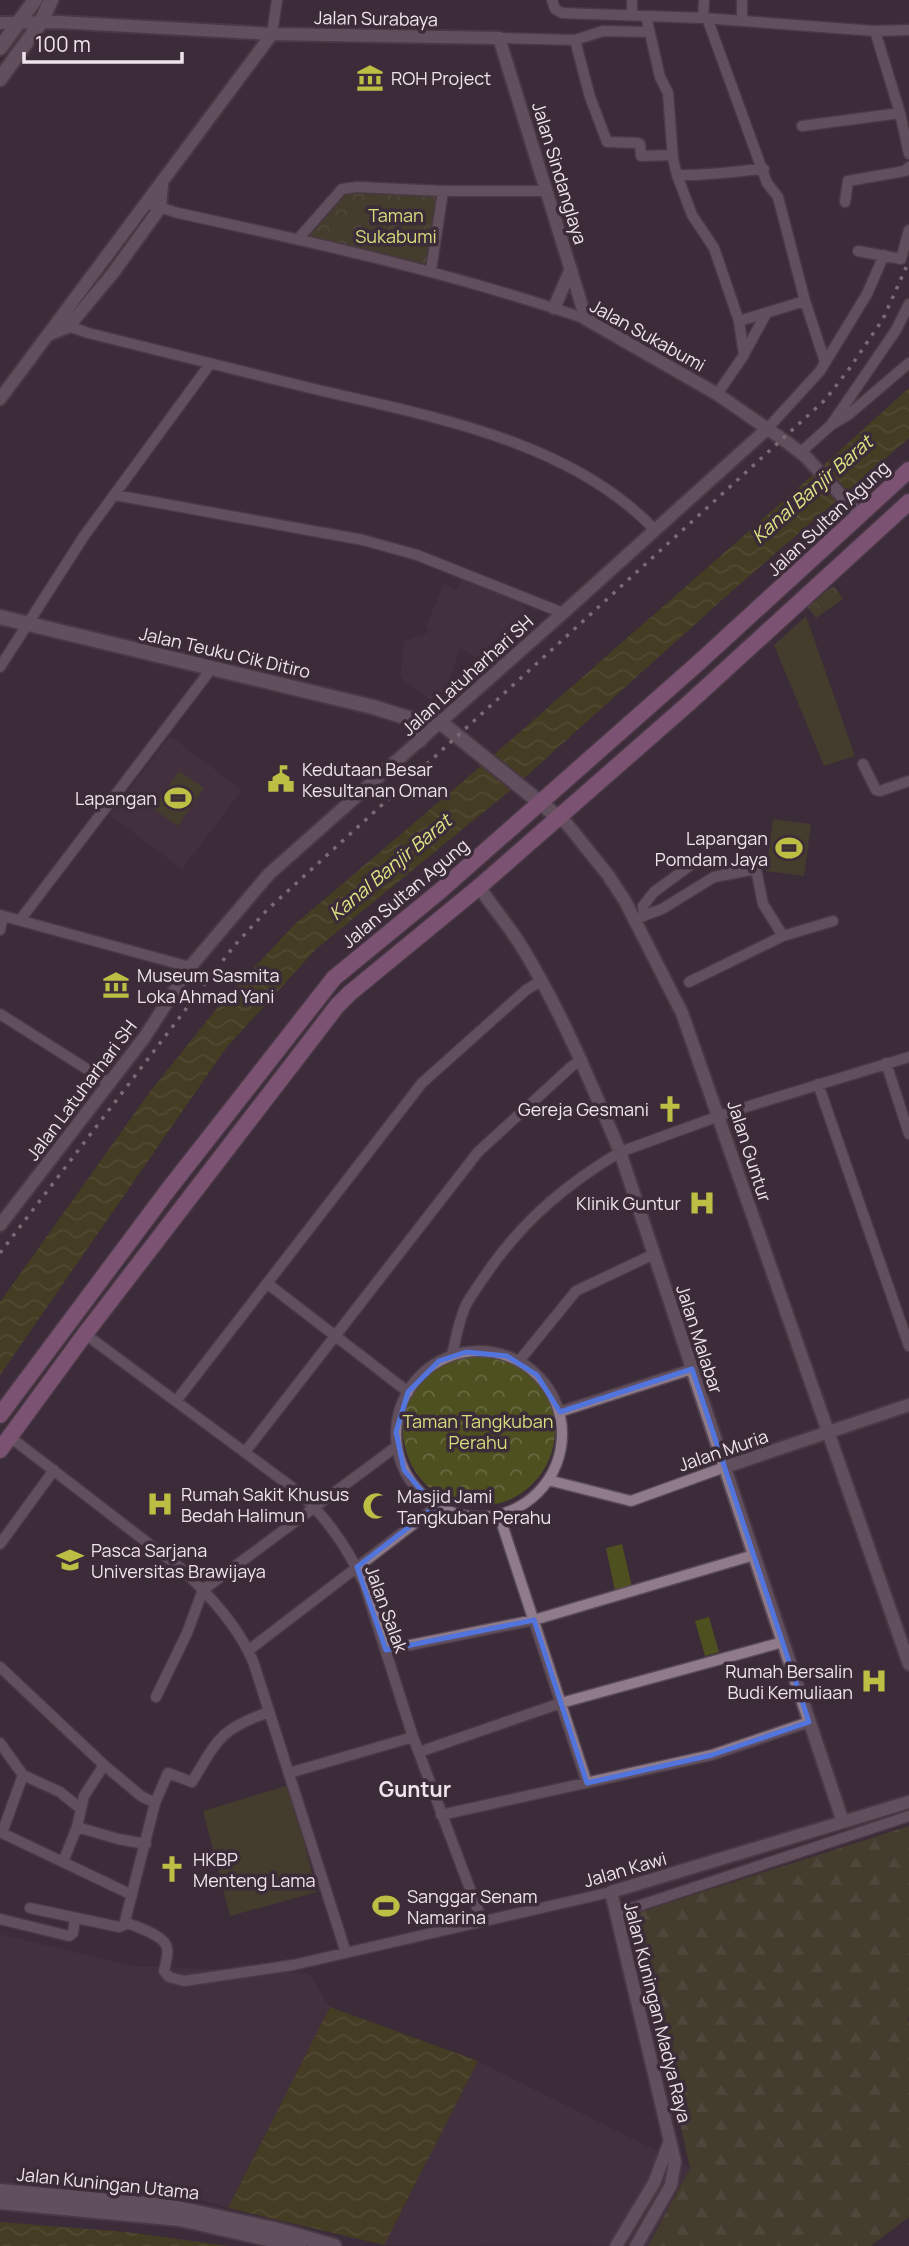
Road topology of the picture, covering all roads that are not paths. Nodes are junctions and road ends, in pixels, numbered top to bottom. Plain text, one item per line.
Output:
1 (35, 0) edge
2 (51, 0) edge
3 (277, 0) edge
4 (552, 0) edge
5 (632, 0) edge
6 (704, 0) edge
7 (742, 0) edge
8 (632, 14) junction
9 (646, 16) junction
10 (705, 18) junction
11 (741, 21) junction
12 (41, 22) junction
13 (0, 23) edge
14 (17, 23) junction
15 (909, 30) edge
16 (875, 31) junction
17 (649, 32) junction
18 (272, 34) junction
19 (499, 38) junction
20 (575, 40) junction
21 (0, 48) edge
22 (0, 79) edge
23 (900, 113) junction
24 (802, 126) dead end
25 (909, 154) edge
26 (673, 155) junction
27 (909, 167) edge
28 (764, 169) junction
29 (677, 175) junction
30 (162, 184) junction
31 (443, 191) junction
32 (547, 191) junction
33 (845, 202) dead end
34 (146, 203) junction
35 (160, 208) junction
36 (909, 230) edge
37 (298, 239) junction
38 (858, 251) dead end
39 (884, 256) junction
40 (101, 264) junction
41 (571, 269) junction
42 (431, 270) junction
43 (113, 273) junction
44 (805, 302) junction
45 (909, 303) edge
46 (554, 308) junction
47 (766, 314) junction
48 (586, 319) junction
49 (739, 321) junction
50 (64, 323) junction
51 (744, 355) junction
52 (825, 362) junction
53 (909, 363) edge
54 (210, 364) junction
55 (718, 394) junction
56 (0, 399) edge
57 (831, 425) junction
58 (767, 429) junction
59 (804, 454) junction
60 (909, 470) edge
61 (115, 495) junction
62 (909, 502) edge
63 (853, 509) junction
64 (655, 530) junction
65 (563, 613) junction
66 (0, 617) edge
67 (28, 625) junction
68 (696, 665) junction
69 (0, 667) edge
70 (212, 668) junction
71 (712, 683) junction
72 (408, 718) junction
73 (440, 722) junction
74 (420, 740) junction
75 (863, 764) dead end
76 (908, 784) edge
77 (541, 803) junction
78 (558, 817) junction
79 (733, 873) junction
80 (479, 887) junction
81 (440, 891) junction
82 (452, 908) junction
83 (2, 915) edge
84 (639, 918) junction
85 (20, 920) junction
86 (833, 921) dead end
87 (0, 929) edge
88 (783, 936) junction
89 (190, 967) junction
90 (541, 981) junction
91 (689, 982) dead end
92 (0, 1014) edge
93 (909, 1057) edge
94 (582, 1060) junction
95 (886, 1063) junction
96 (109, 1083) junction
97 (818, 1084) junction
98 (719, 1117) junction
99 (909, 1134) edge
100 (620, 1153) junction
101 (0, 1225) edge
102 (654, 1254) junction
103 (268, 1284) junction
104 (87, 1300) junction
105 (102, 1312) junction
106 (85, 1334) junction
107 (336, 1336) junction
108 (909, 1346) edge
109 (453, 1355) junction
110 (519, 1361) junction
111 (692, 1368) junction
112 (408, 1392) junction
113 (176, 1401) junction
114 (909, 1405) edge
115 (559, 1412) junction
116 (0, 1415) edge
117 (827, 1433) junction
118 (3, 1439) edge
119 (397, 1446) junction
120 (245, 1452) junction
121 (725, 1467) junction
122 (54, 1470) junction
123 (548, 1480) junction
124 (437, 1506) junction
125 (315, 1507) junction
126 (499, 1515) junction
127 (0, 1544) edge
128 (754, 1555) junction
129 (356, 1567) junction
130 (203, 1590) junction
131 (534, 1620) junction
132 (783, 1642) junction
133 (249, 1650) junction
134 (386, 1650) junction
135 (909, 1664) edge
136 (0, 1667) edge
137 (156, 1697) dead end
138 (561, 1703) junction
139 (269, 1712) junction
140 (804, 1723) junction
141 (413, 1737) junction
142 (0, 1743) edge
143 (419, 1752) junction
144 (104, 1765) junction
145 (289, 1773) junction
146 (23, 1775) junction
147 (587, 1783) junction
148 (909, 1802) edge
149 (155, 1803) junction
150 (81, 1809) junction
151 (441, 1815) junction
152 (909, 1816) edge
153 (843, 1822) junction
154 (77, 1827) junction
155 (1, 1832) edge
156 (146, 1844) junction
157 (63, 1862) junction
158 (611, 1892) junction
159 (132, 1895) junction
160 (30, 1908) dead end
161 (617, 1913) junction
162 (75, 1918) junction
163 (0, 1919) edge
164 (482, 1921) junction
165 (125, 1922) junction
166 (346, 1952) junction
167 (671, 2139) junction
168 (0, 2191) edge
169 (0, 2202) edge
170 (181, 2213) junction
171 (299, 2246) edge
172 (334, 2246) edge
173 (616, 2246) edge
174 (636, 2246) edge

1 - 14 main road
2 - 12 main road
3 - 18 street
4 - 8 street
5 - 8 street
6 - 10 street
7 - 11 street
8 - 9 street
9 - 10 street
9 - 17 street
10 - 11 street
10 - 28 street
11 - 16 street
12 - 14 street, Jalan Surabaya
12 - 18 street, Jalan Surabaya
12 - 22 main road
13 - 14 street, Jalan Surabaya
14 - 21 main road
15 - 16 street
16 - 23 street
17 - 20 street
17 - 26 street
18 - 19 street, Jalan Surabaya
18 - 30 street
19 - 20 street
19 - 32 street, Jalan Sindanglaya
20 - 26 street
23 - 24 street
23 - 25 street
26 - 29 street
27 - 33 street
28 - 29 street
28 - 44 street
29 - 49 street
30 - 34 street
30 - 35 street
31 - 32 street
31 - 37 street
31 - 42 street
32 - 41 street, Jalan Sindanglaya
34 - 35 street, Jalan Sukabumi
34 - 40 street
35 - 37 street, Jalan Sukabumi
35 - 43 street
36 - 39 street
37 - 42 street, Jalan Sukabumi
38 - 39 street
39 - 52 street
40 - 43 street
40 - 50 street
41 - 46 street
41 - 48 street, Jalan Sindanglaya
42 - 46 street, Jalan Sukabumi
43 - 50 street
44 - 47 street
44 - 52 street
45 - 57 street
46 - 48 street, Jalan Sukabumi
47 - 49 street
47 - 51 street
48 - 55 street, Jalan Sukabumi
49 - 51 street
50 - 54 street
50 - 56 street
51 - 55 street
52 - 58 street
53 - 57 street
54 - 61 street
54 - 64 street
55 - 58 street, Jalan Sukabumi
57 - 59 street
58 - 59 street, Jalan Sukabumi
58 - 64 street, Jalan Latuharhari SH
59 - 63 street, Jalan Sukabumi
60 - 63 main road, Jalan Sultan Agung
61 - 65 street
61 - 67 street
62 - 71 main road
63 - 68 main road, Jalan Sultan Agung
64 - 65 street, Jalan Latuharhari SH
65 - 73 street, Jalan Latuharhari SH
66 - 67 main road, Jalan Teuku Cik Ditiro
67 - 69 street
67 - 70 main road, Jalan Teuku Cik Ditiro
68 - 71 main road
68 - 77 main road, Jalan Sultan Agung
70 - 72 main road, Jalan Teuku Cik Ditiro
70 - 85 street
71 - 78 main road
72 - 73 main road, Jalan Teuku Cik Ditiro
72 - 74 main road
73 - 74 street, Jalan Latuharhari SH
73 - 77 main road, Jalan Guntur
74 - 89 street, Jalan Latuharhari SH
75 - 76 street
77 - 78 main road, Jalan Guntur
77 - 81 main road, Jalan Sultan Agung
78 - 80 main road
78 - 84 street, Jalan Guntur
79 - 84 street
79 - 84 street
79 - 88 street
80 - 82 main road
80 - 90 street, Jalan Malabar
81 - 82 main road
81 - 104 main road, Jalan Sultan Agung
82 - 105 main road
83 - 85 street
83 - 87 street
84 - 98 street, Jalan Guntur
85 - 89 street
86 - 88 street
88 - 91 street
89 - 96 street, Jalan Latuharhari SH
90 - 94 street, Jalan Malabar
90 - 103 street
92 - 96 street
93 - 95 street
94 - 100 street, Jalan Malabar
94 - 107 street
95 - 97 street
95 - 99 street
96 - 101 street, Jalan Latuharhari SH
97 - 98 street
97 - 108 street
98 - 100 street
98 - 117 street, Jalan Guntur
100 - 102 street, Jalan Malabar
100 - 109 street
102 - 110 street
102 - 111 street, Jalan Malabar
103 - 107 street
103 - 113 street
104 - 105 main road
104 - 116 main road, Jalan Sultan Agung
105 - 106 main road
106 - 113 street, Jalan Salak
106 - 118 main road
107 - 112 street
107 - 120 street
109 - 110 street
109 - 112 street
110 - 115 street
111 - 115 street
111 - 121 street, Jalan Malabar
112 - 119 street
113 - 120 street, Jalan Salak
114 - 117 street, Jalan Muria
115 - 123 street
117 - 121 street, Jalan Muria
117 - 135 street, Jalan Guntur
118 - 122 street
119 - 124 street
119 - 125 street
120 - 125 street, Jalan Salak
121 - 123 street, Jalan Muria
121 - 128 street, Jalan Malabar
122 - 127 street
122 - 130 street
123 - 126 street
124 - 126 street
124 - 129 street
125 - 129 street, Jalan Salak
125 - 130 street
126 - 131 street
128 - 131 street
128 - 132 street, Jalan Malabar
129 - 133 street
129 - 134 street, Jalan Salak
130 - 133 street
130 - 137 street
131 - 134 street
131 - 138 street
132 - 138 street
132 - 140 street, Jalan Malabar
133 - 139 street
134 - 141 street, Jalan Salak
136 - 144 street
138 - 143 street
138 - 147 street
139 - 145 street
139 - 149 street
140 - 147 street
140 - 153 street, Jalan Malabar
141 - 143 street, Jalan Salak
141 - 145 street
142 - 146 street
143 - 151 street, Jalan Salak
144 - 149 street
144 - 150 street
145 - 166 street
146 - 150 street
146 - 155 street
147 - 151 street
148 - 153 street, Jalan Kawi
149 - 156 street
150 - 154 street
151 - 164 street, Jalan Salak
152 - 161 street
153 - 158 street, Jalan Kawi
154 - 156 street
154 - 157 street
155 - 157 street
156 - 159 street
157 - 159 street
158 - 161 street, Jalan Kuningan Madya Raya
158 - 164 street, Jalan Kawi
159 - 165 street
160 - 162 street
161 - 167 street, Jalan Kuningan Madya Raya
162 - 163 street
162 - 165 street
164 - 166 street, Jalan Kawi
165 - 166 street, Jalan Kawi
167 - 173 street, Jalan Kuningan Madya Raya
167 - 174 street, Jalan Kuningan Madya Raya
168 - 170 main road, Jalan Kuningan Utama
169 - 170 main road, Jalan Kuningan Utama
170 - 171 main road, Jalan Kuningan Utama
170 - 172 main road, Jalan Kuningan Utama

